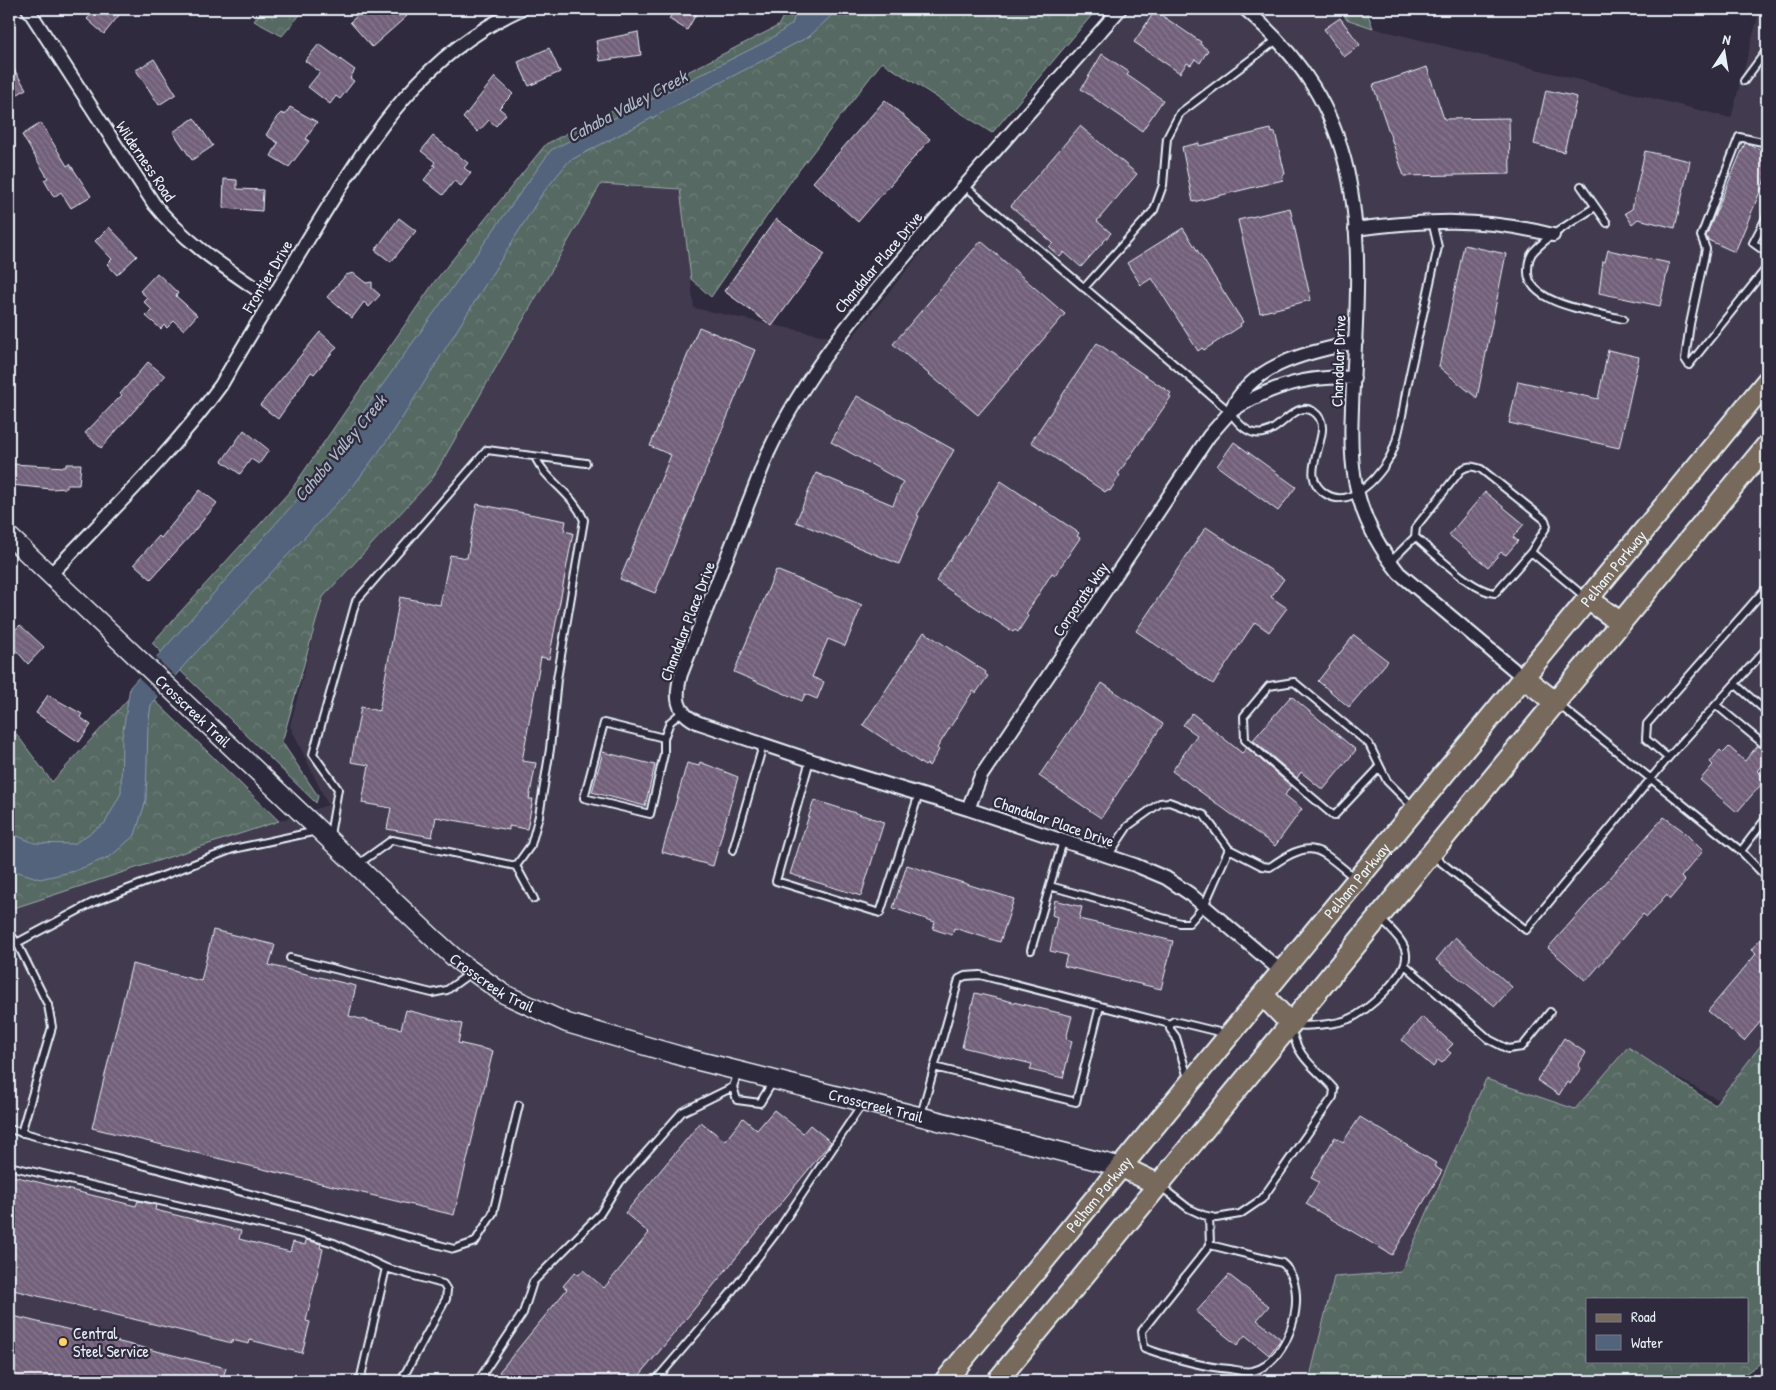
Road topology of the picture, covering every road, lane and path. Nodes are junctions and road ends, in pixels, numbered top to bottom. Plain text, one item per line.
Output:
1 (28, 9) edge
2 (521, 9) edge
3 (1120, 9) edge
4 (1244, 9) edge
5 (1278, 39) junction
6 (1767, 50) edge
7 (1744, 81) dead end
8 (1767, 143) edge
9 (965, 186) junction
10 (1582, 186) dead end
11 (1595, 207) junction
12 (1767, 216) edge
13 (1432, 221) junction
14 (1607, 223) dead end
15 (1355, 229) junction
16 (1553, 235) junction
17 (1767, 253) edge
18 (1767, 267) edge
19 (1084, 288) junction
20 (271, 299) junction
21 (1623, 319) dead end
22 (1356, 342) junction
23 (1354, 378) junction
24 (1767, 381) edge
25 (1230, 412) junction
26 (1764, 456) edge
27 (535, 457) junction
28 (586, 463) dead end
29 (1357, 494) junction
30 (9, 536) edge
31 (1415, 537) junction
32 (1531, 552) junction
33 (1390, 562) junction
34 (51, 574) junction
35 (1767, 587) edge
36 (1588, 599) junction
37 (1621, 623) junction
38 (1767, 648) edge
39 (1524, 678) junction
40 (1735, 684) junction
41 (1556, 703) junction
42 (1716, 705) junction
43 (682, 712) junction
44 (1767, 712) edge
45 (664, 738) junction
46 (763, 745) junction
47 (1767, 747) edge
48 (1668, 758) junction
49 (810, 760) junction
50 (1380, 768) junction
51 (1650, 779) junction
52 (919, 794) junction
53 (968, 809) junction
54 (1415, 810) junction
55 (1767, 817) edge
56 (324, 835) junction
57 (1062, 841) junction
58 (1229, 849) junction
59 (733, 850) dead end
60 (1741, 852) junction
61 (1431, 855) junction
62 (1108, 856) junction
63 (356, 865) junction
64 (516, 866) junction
65 (1767, 878) edge
66 (1358, 880) junction
67 (1050, 886) junction
68 (534, 899) dead end
69 (1204, 906) junction
70 (1380, 917) junction
71 (9, 932) edge
72 (17, 943) junction
73 (9, 947) edge
74 (1031, 950) dead end
75 (290, 958) dead end
76 (1405, 965) junction
77 (474, 972) junction
78 (1282, 972) junction
79 (1263, 995) junction
80 (1100, 1006) junction
81 (1550, 1012) dead end
82 (1170, 1024) junction
83 (1291, 1024) junction
84 (1231, 1034) junction
85 (934, 1067) junction
86 (738, 1070) junction
87 (774, 1079) junction
88 (1190, 1084) junction
89 (733, 1087) junction
90 (864, 1101) junction
91 (519, 1105) dead end
92 (921, 1115) junction
93 (9, 1129) edge
94 (21, 1133) junction
95 (9, 1166) edge
96 (1122, 1167) junction
97 (1159, 1185) junction
98 (1210, 1217) junction
99 (1210, 1245) junction
100 (386, 1268) junction
101 (360, 1381) edge
102 (401, 1381) edge
103 (478, 1381) edge
104 (655, 1381) edge
105 (946, 1381) edge
106 (997, 1381) edge

1 - 20 street, Wilderness Road
2 - 20 street, Frontier Drive
3 - 9 street, Chandalar Place Drive
4 - 5 street, Chandalar Drive
5 - 15 street, Chandalar Drive
5 - 19 lane
6 - 7 lane
8 - 18 lane
9 - 19 lane
9 - 43 street, Chandalar Place Drive
10 - 11 lane
11 - 14 lane
11 - 16 lane
12 - 17 lane
13 - 15 street
13 - 16 street
13 - 29 lane
15 - 22 street, Chandalar Drive
16 - 21 lane
19 - 25 lane
20 - 34 street, Frontier Drive
22 - 23 street, Chandalar Drive
22 - 25 street, Corporate Way
23 - 25 street, Corporate Way
23 - 29 street, Chandalar Drive
24 - 36 main road, Pelham Parkway
25 - 29 lane
25 - 53 street, Corporate Way
26 - 37 main road
27 - 28 lane
27 - 56 lane
27 - 64 lane
29 - 33 street, Chandalar Drive
30 - 34 street, Crosscreek Trail
31 - 32 lane
31 - 32 lane
31 - 33 lane
32 - 36 lane
33 - 39 street, Chandalar Drive
34 - 56 street, Crosscreek Trail
35 - 48 lane
36 - 37 main road
36 - 39 main road, Pelham Parkway
37 - 41 main road
38 - 40 lane
39 - 41 main road
39 - 54 main road, Pelham Parkway
40 - 42 lane
40 - 44 lane
41 - 51 lane
41 - 61 main road
42 - 47 lane
42 - 48 lane
43 - 45 lane
43 - 46 street, Chandalar Place Drive
45 - 45 lane
46 - 49 street, Chandalar Place Drive
46 - 59 lane
48 - 51 lane
49 - 52 street, Chandalar Place Drive
49 - 52 lane
50 - 50 lane
50 - 54 lane
51 - 60 lane
51 - 61 lane
52 - 53 street, Chandalar Place Drive
53 - 57 street, Chandalar Place Drive
54 - 66 main road, Pelham Parkway
55 - 60 lane
56 - 63 street, Crosscreek Trail
56 - 72 lane
57 - 62 street, Chandalar Place Drive
57 - 67 lane
58 - 62 lane
58 - 66 lane
58 - 69 lane
60 - 65 lane
61 - 70 main road
62 - 69 street, Chandalar Place Drive
63 - 64 lane
63 - 77 street, Crosscreek Trail
64 - 68 lane
66 - 78 main road, Pelham Parkway
67 - 69 lane
67 - 74 lane
69 - 78 street, Chandalar Place Drive
70 - 76 lane
70 - 83 main road
71 - 72 lane
72 - 73 lane
72 - 94 lane
75 - 77 lane
76 - 81 lane
76 - 83 lane
77 - 86 street, Crosscreek Trail
78 - 79 main road, Pelham Parkway
79 - 83 main road
79 - 84 main road, Pelham Parkway
80 - 82 lane
80 - 85 lane
80 - 85 lane
82 - 84 lane
82 - 88 lane
83 - 97 main road
83 - 98 lane
84 - 88 main road, Pelham Parkway
85 - 92 lane
86 - 87 street, Crosscreek Trail
86 - 89 lane
87 - 89 lane
87 - 90 street, Crosscreek Trail
88 - 96 main road, Pelham Parkway
89 - 103 lane
90 - 92 street, Crosscreek Trail
90 - 104 lane
91 - 94 lane
92 - 96 street, Crosscreek Trail
93 - 94 lane
95 - 100 lane
96 - 97 main road
96 - 105 main road, Pelham Parkway
97 - 98 lane
97 - 106 main road
98 - 99 lane
99 - 99 lane
100 - 101 lane
100 - 102 lane

